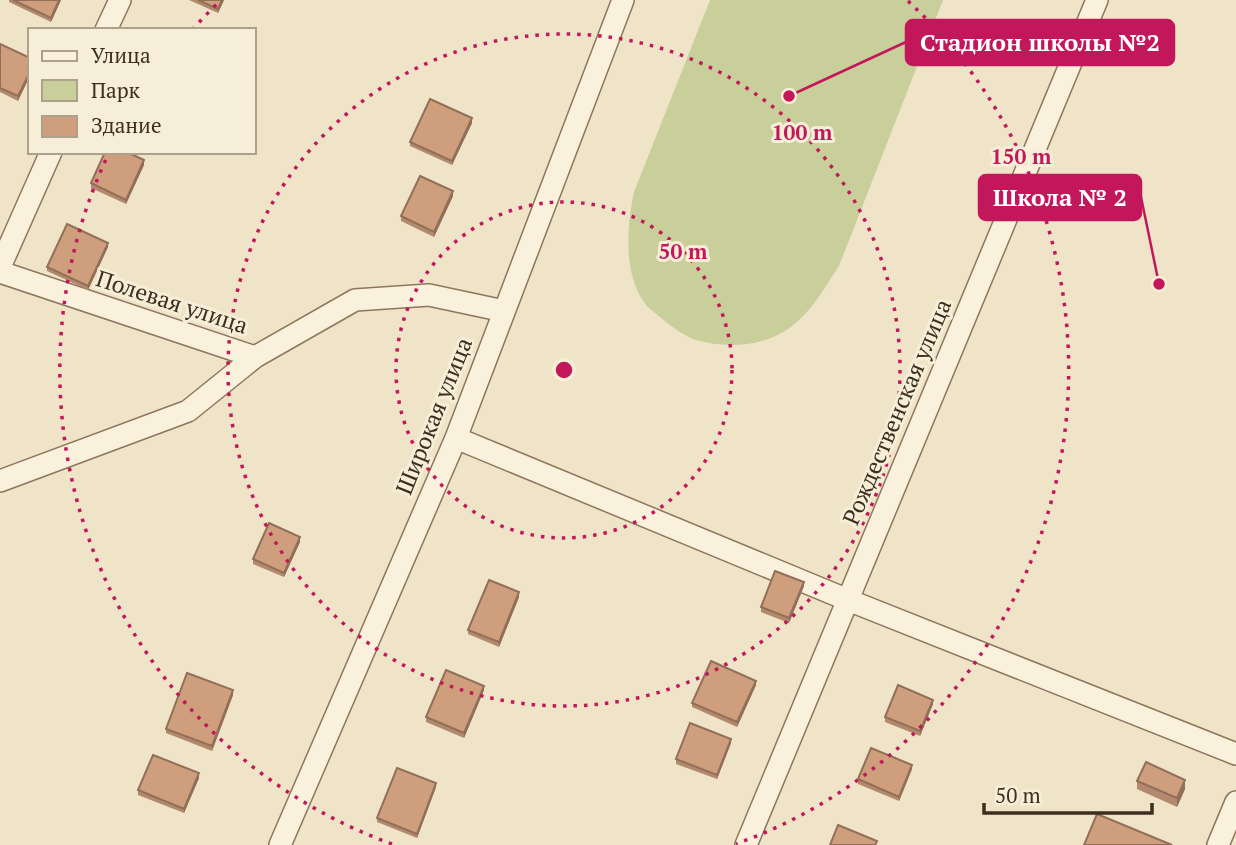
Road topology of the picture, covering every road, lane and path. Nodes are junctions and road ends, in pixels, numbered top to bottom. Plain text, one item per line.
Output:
1 (120, 0) edge
2 (623, 0) edge
3 (1097, 0) edge
4 (107, 28) edge
5 (50, 154) edge
6 (0, 267) edge
7 (0, 272) edge
8 (504, 311) junction
9 (255, 357) junction
10 (456, 438) junction
11 (0, 481) edge
12 (848, 600) junction
13 (1236, 754) edge
14 (1236, 802) edge
15 (280, 845) edge
16 (746, 845) edge
17 (1218, 845) edge

1 - 4 street
2 - 8 street, Широкая улица
3 - 12 street, Рождественская улица
5 - 6 street
7 - 9 street, Полевая улица
8 - 9 street
8 - 10 street, Широкая улица
9 - 11 street, Полевая улица
10 - 12 street
10 - 15 street, Широкая улица
12 - 13 street
12 - 16 street, Рождественская улица
14 - 17 street

